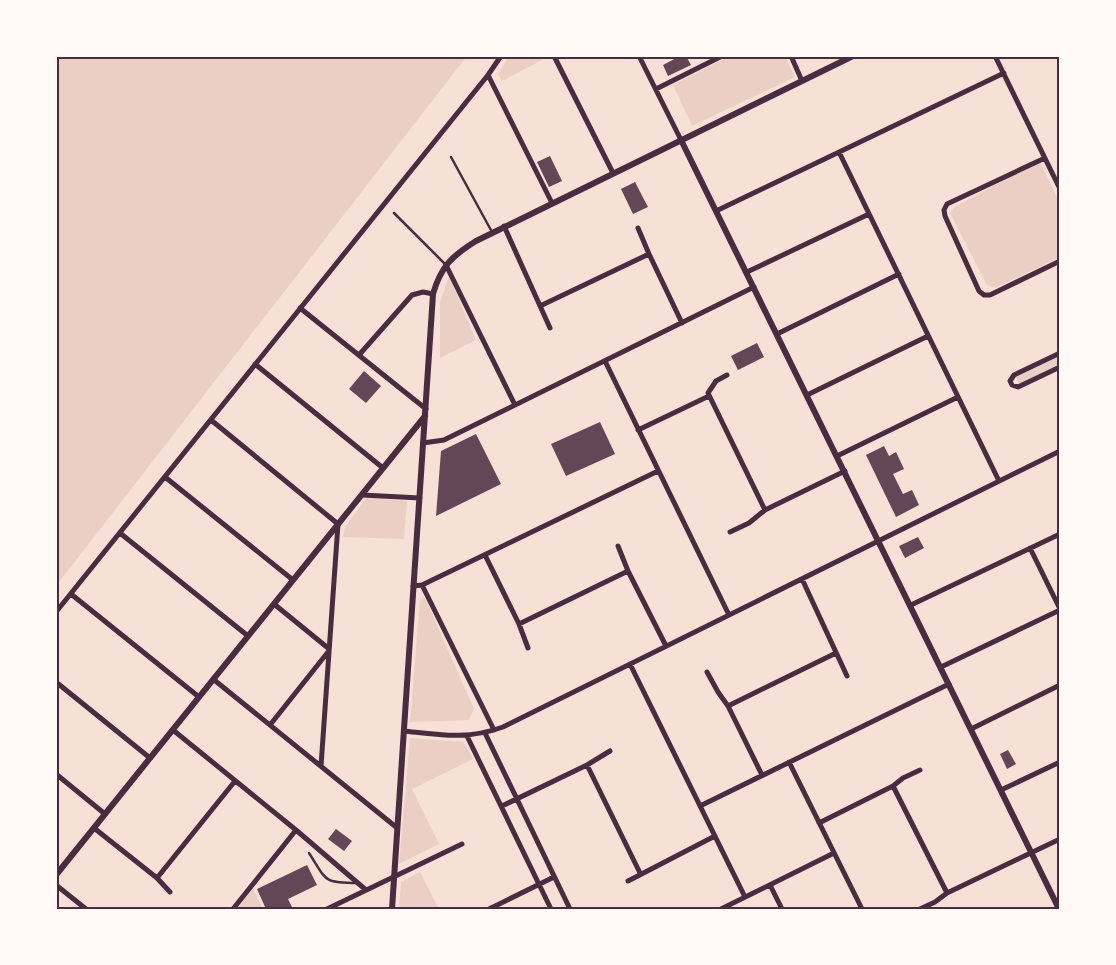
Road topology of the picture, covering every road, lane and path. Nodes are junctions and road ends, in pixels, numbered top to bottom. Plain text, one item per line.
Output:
1 (501, 56) edge
2 (554, 56) edge
3 (639, 56) edge
4 (722, 56) edge
5 (791, 56) edge
6 (853, 56) edge
7 (996, 56) edge
8 (1004, 73) junction
9 (488, 75) junction
10 (802, 81) junction
11 (656, 89) junction
12 (681, 140) junction
13 (839, 152) junction
14 (451, 157) dead end
15 (1045, 158) junction
16 (613, 173) junction
17 (1060, 189) edge
18 (552, 203) junction
19 (716, 211) junction
20 (394, 213) dead end
21 (869, 214) junction
22 (504, 226) junction
23 (638, 228) dead end
24 (492, 232) junction
25 (648, 254) junction
26 (1060, 261) edge
27 (446, 265) junction
28 (747, 272) junction
29 (898, 274) junction
30 (754, 288) junction
31 (433, 294) junction
32 (540, 306) junction
33 (300, 308) junction
34 (682, 323) junction
35 (550, 328) dead end
36 (777, 334) junction
37 (928, 336) junction
38 (1060, 353) edge
39 (359, 355) junction
40 (604, 361) junction
41 (255, 364) junction
42 (1060, 367) edge
43 (727, 375) dead end
44 (807, 395) junction
45 (709, 396) junction
46 (958, 397) junction
47 (515, 405) junction
48 (426, 412) junction
49 (211, 420) junction
50 (638, 430) junction
51 (424, 444) junction
52 (1060, 451) edge
53 (837, 456) junction
54 (383, 468) junction
55 (658, 470) junction
56 (845, 472) junction
57 (165, 477) junction
58 (999, 481) junction
59 (362, 494) junction
60 (420, 498) junction
61 (765, 510) junction
62 (338, 524) junction
63 (730, 532) dead end
64 (120, 533) junction
65 (1060, 534) edge
66 (879, 541) junction
67 (618, 546) dead end
68 (1030, 548) junction
69 (485, 554) junction
70 (628, 572) junction
71 (802, 579) junction
72 (293, 580) junction
73 (422, 585) junction
74 (413, 586) junction
75 (71, 594) junction
76 (274, 604) junction
77 (911, 605) junction
78 (1060, 610) edge
79 (56, 612) edge
80 (729, 615) junction
81 (519, 624) junction
82 (248, 636) junction
83 (666, 646) junction
84 (528, 648) dead end
85 (328, 650) junction
86 (836, 653) junction
87 (630, 664) junction
88 (941, 667) junction
89 (707, 672) dead end
90 (847, 676) dead end
91 (213, 680) junction
92 (56, 682) edge
93 (949, 684) junction
94 (1060, 685) edge
95 (199, 697) junction
96 (728, 706) junction
97 (270, 725) junction
98 (971, 729) junction
99 (172, 730) junction
100 (494, 730) junction
101 (404, 731) junction
102 (485, 733) junction
103 (467, 736) junction
104 (610, 751) dead end
105 (150, 758) junction
106 (789, 762) junction
107 (1060, 762) edge
108 (588, 765) junction
109 (321, 766) junction
110 (920, 770) dead end
111 (56, 774) edge
112 (762, 775) junction
113 (235, 781) junction
114 (893, 786) junction
115 (1002, 790) junction
116 (516, 799) junction
117 (502, 806) junction
118 (700, 806) junction
119 (105, 814) junction
120 (819, 823) junction
121 (396, 827) junction
122 (94, 828) junction
123 (296, 830) junction
124 (715, 836) junction
125 (1060, 839) edge
126 (462, 844) dead end
127 (1032, 852) junction
128 (309, 853) dead end
129 (834, 853) junction
130 (58, 871) edge
131 (640, 873) junction
132 (394, 876) junction
133 (554, 877) junction
134 (156, 878) junction
135 (628, 881) dead end
136 (358, 883) junction
137 (540, 884) junction
138 (56, 885) edge
139 (770, 885) junction
140 (366, 890) junction
141 (170, 892) dead end
142 (947, 893) junction
143 (745, 897) junction
144 (86, 909) edge
145 (233, 909) edge
146 (327, 909) edge
147 (392, 909) edge
148 (489, 909) edge
149 (551, 909) edge
150 (570, 909) edge
151 (721, 909) edge
152 (782, 909) edge
153 (862, 909) edge
154 (920, 909) edge
155 (1059, 909) edge

1 - 9 street
2 - 16 street
3 - 11 street
4 - 11 street
5 - 10 street
6 - 10 street
7 - 8 street
8 - 13 street
8 - 15 street
9 - 18 street
9 - 33 street
10 - 12 street
11 - 12 street
12 - 16 street
12 - 19 street
13 - 19 street
13 - 21 street
14 - 24 lane
15 - 17 street
15 - 26 street
16 - 18 street
18 - 22 street
19 - 28 street
20 - 27 lane
21 - 28 street
21 - 29 street
22 - 24 street
22 - 32 street
23 - 25 street
24 - 27 street
25 - 32 street
25 - 34 street
27 - 31 street
27 - 47 street
28 - 30 street
29 - 36 street
29 - 37 street
30 - 34 street
30 - 36 street
31 - 39 street
31 - 48 street
32 - 35 street
33 - 39 street
33 - 41 street
34 - 40 street
36 - 44 street
37 - 44 street
37 - 46 street
38 - 42 street
39 - 48 street
40 - 47 street
40 - 50 street
41 - 49 street
41 - 54 street
43 - 45 street
44 - 53 street
45 - 50 street
45 - 61 street
46 - 53 street
46 - 58 street
47 - 51 street
48 - 51 street
48 - 54 street
49 - 57 street
49 - 62 street
50 - 55 street
51 - 60 street
52 - 58 street
53 - 56 street
54 - 59 street
55 - 69 street
55 - 80 street
56 - 61 street
56 - 66 street
57 - 64 street
57 - 72 street
58 - 66 street
59 - 60 street
59 - 62 street
60 - 74 street
61 - 63 street
62 - 72 street
62 - 85 street
64 - 75 street
64 - 82 street
65 - 68 street
66 - 71 street
66 - 77 street
67 - 70 street
68 - 77 street
68 - 78 street
69 - 73 street
69 - 81 street
70 - 81 street
70 - 83 street
71 - 80 street
71 - 86 street
72 - 76 street
73 - 74 street
73 - 100 street
74 - 101 street
75 - 79 street
75 - 95 street
76 - 82 street
76 - 85 street
77 - 88 street
78 - 88 street
80 - 83 street
81 - 84 street
82 - 91 street
83 - 87 street
85 - 97 street
85 - 109 street
86 - 90 street
86 - 96 street
87 - 100 street
87 - 118 street
88 - 93 street
89 - 96 street
91 - 95 street
91 - 97 street
92 - 105 street
93 - 98 street
93 - 106 street
94 - 98 street
95 - 99 street
96 - 112 street
97 - 109 street
98 - 115 street
99 - 105 street
99 - 113 street
100 - 102 street
101 - 103 street
101 - 121 street
102 - 103 street
102 - 116 street
103 - 117 street
104 - 108 street
105 - 119 street
106 - 112 street
106 - 120 street
107 - 115 street
108 - 116 street
108 - 131 street
109 - 121 street
110 - 114 street
111 - 119 street
112 - 118 street
113 - 123 street
113 - 134 street
114 - 120 street
114 - 142 street
115 - 127 street
116 - 117 street
116 - 133 street
117 - 137 street
118 - 124 street
119 - 122 street
120 - 129 street
121 - 132 street
122 - 130 street
122 - 134 street
123 - 136 street
123 - 145 street
124 - 131 street
124 - 143 street
125 - 127 street
126 - 132 street
127 - 142 street
127 - 155 street
128 - 136 lane
129 - 139 street
129 - 153 street
131 - 135 street
132 - 140 street
132 - 147 street
133 - 137 street
133 - 150 street
134 - 141 street
136 - 140 street
137 - 148 street
137 - 149 street
138 - 144 street
139 - 143 street
139 - 152 street
140 - 146 street
142 - 154 street
143 - 151 street

